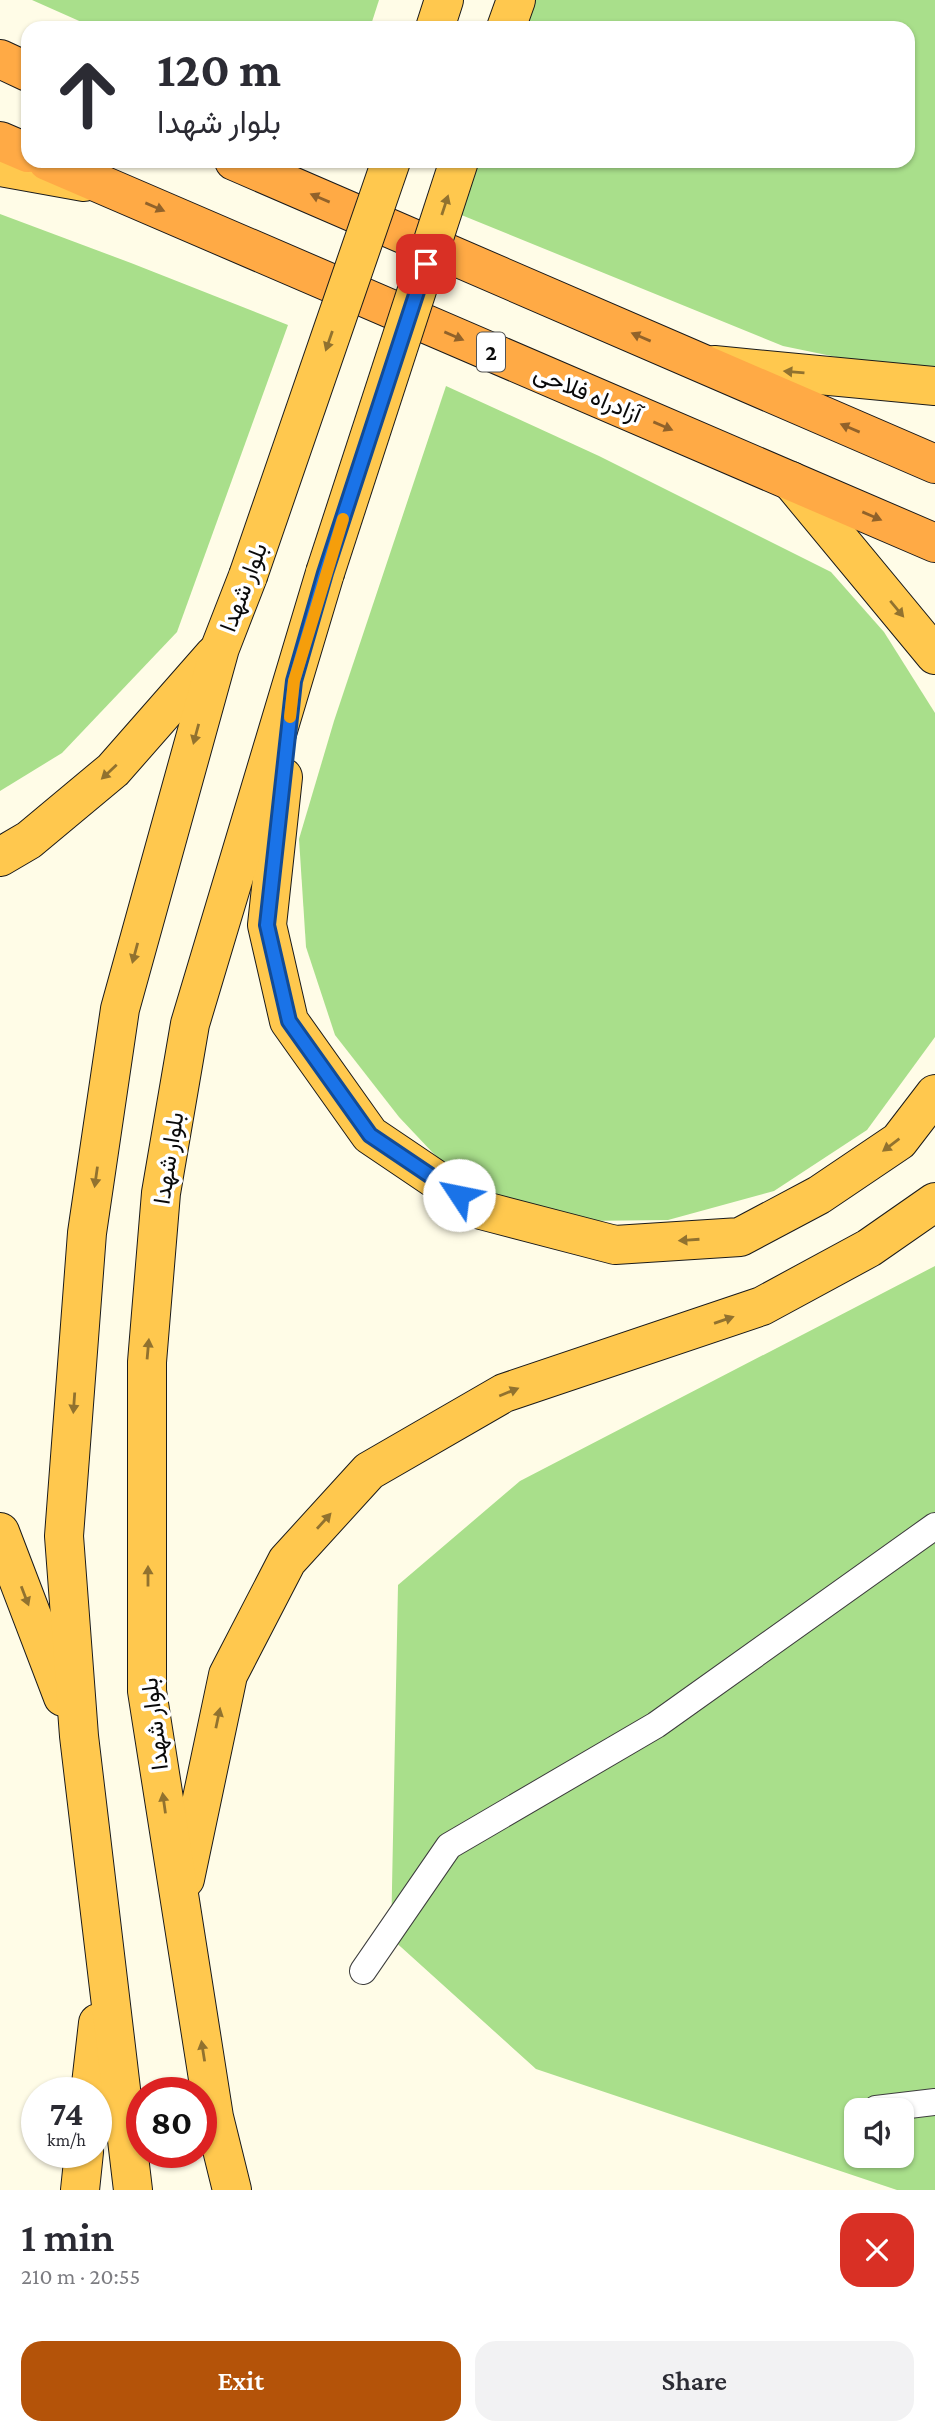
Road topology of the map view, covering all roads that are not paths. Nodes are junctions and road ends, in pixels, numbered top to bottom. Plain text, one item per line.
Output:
1 (444, 0) edge
2 (516, 0) edge
3 (437, 21) edge
4 (508, 21) edge
5 (0, 141) edge
6 (21, 150) edge
7 (0, 167) edge
8 (64, 168) edge
9 (250, 168) edge
10 (389, 168) edge
11 (457, 168) edge
12 (107, 186) junction
13 (702, 364) junction
14 (935, 386) edge
15 (935, 464) edge
16 (791, 481) junction
17 (935, 543) edge
18 (219, 648) junction
19 (935, 655) edge
20 (294, 681) junction
21 (0, 857) edge
22 (935, 1094) edge
23 (935, 1202) edge
24 (935, 1526) edge
25 (0, 1532) edge
26 (79, 1736) junction
27 (179, 1905) junction
28 (105, 1958) junction
29 (363, 1971) dead end
30 (92, 2077) edge
31 (935, 2102) edge
32 (914, 2104) edge
33 (82, 2168) edge
34 (80, 2190) edge
35 (133, 2190) edge
36 (232, 2190) edge

1 - 3 highway
2 - 4 highway
5 - 6 highway
7 - 12 highway
8 - 12 highway, آزادراه فلاحی / 2
13 -> 9 highway
10 -> 18 highway, بلوار شهدا, bridge
20 -> 11 highway, بلوار شهدا, bridge
12 -> 16 highway, آزادراه فلاحی / 2
14 -> 13 highway
15 -> 13 highway
16 -> 17 highway, آزادراه فلاحی / 2
16 -> 19 highway
18 -> 21 highway
18 -> 26 highway, بلوار شهدا
22 -> 20 highway
27 -> 20 highway, بلوار شهدا
27 -> 23 highway
24 - 29 street
25 -> 26 highway
26 - 28 highway, بلوار شهدا
36 -> 27 highway, بلوار شهدا
28 - 30 highway
28 - 35 highway, بلوار شهدا
31 - 32 street
33 - 34 highway

